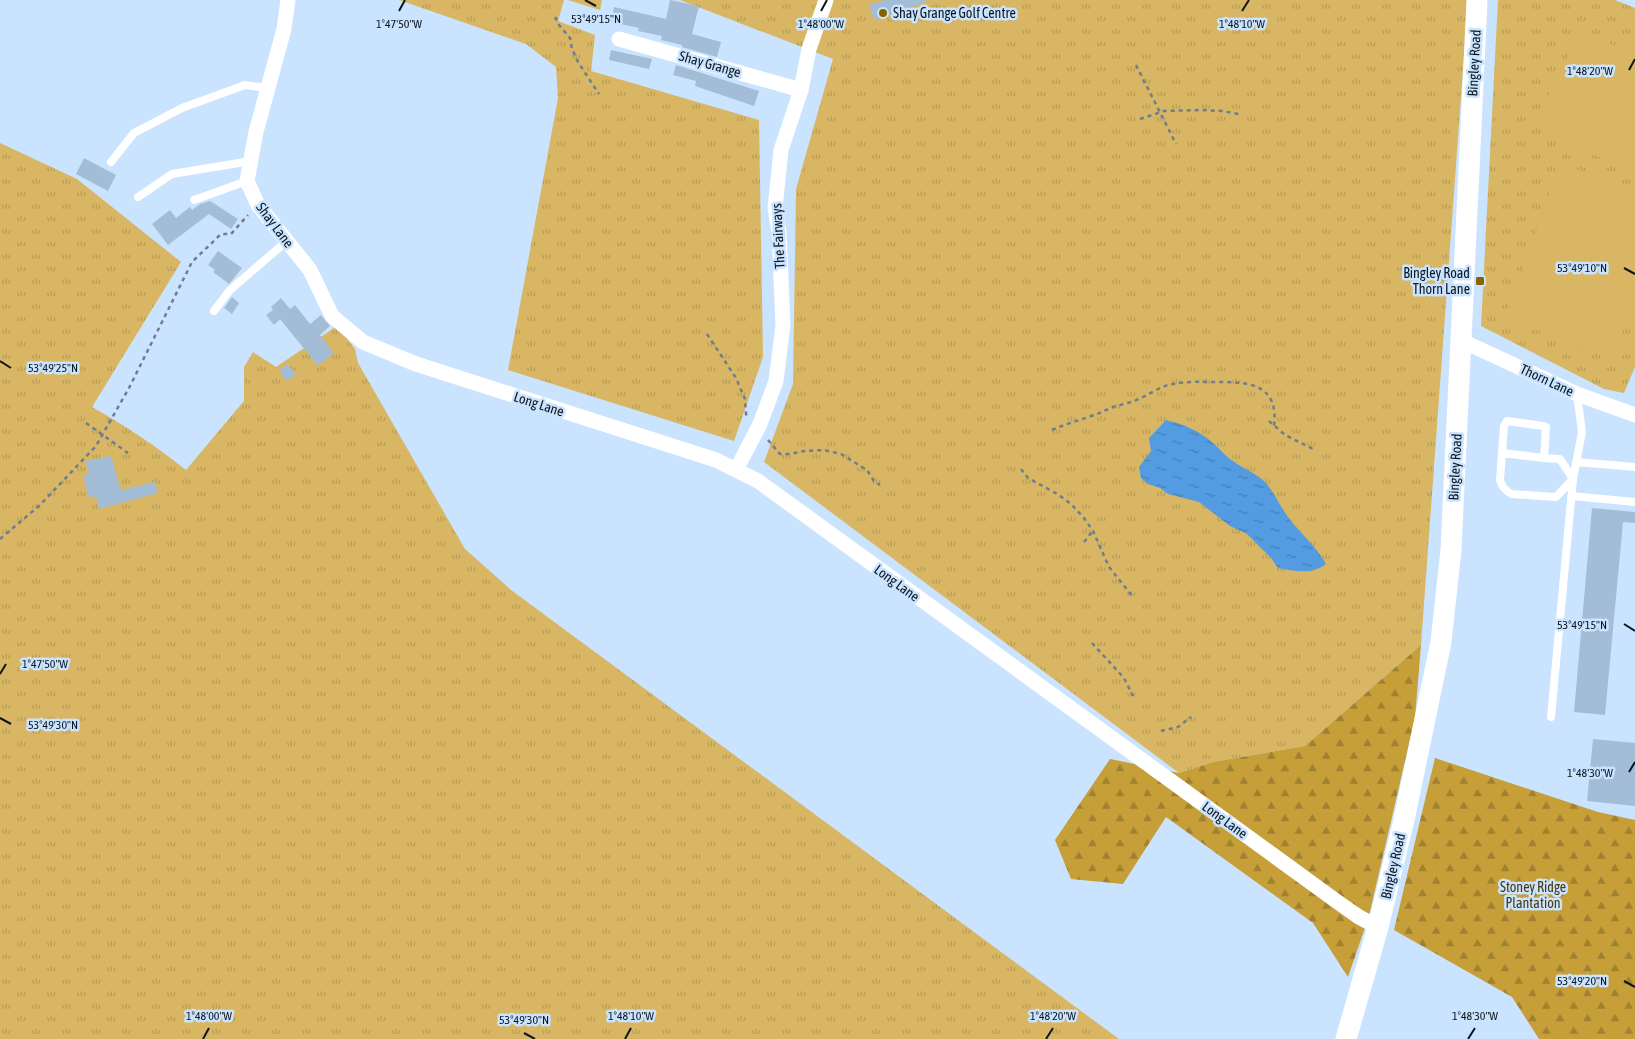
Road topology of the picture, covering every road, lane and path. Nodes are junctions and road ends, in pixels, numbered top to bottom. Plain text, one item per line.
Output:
1 (288, 0) edge
2 (826, 0) edge
3 (1477, 0) edge
4 (555, 17) dead end
5 (619, 39) dead end
6 (1136, 65) dead end
7 (268, 88) junction
8 (800, 90) junction
9 (599, 94) dead end
10 (1160, 112) junction
11 (1242, 113) dead end
12 (1140, 119) dead end
13 (1176, 144) dead end
14 (251, 161) junction
15 (110, 162) dead end
16 (247, 181) junction
17 (138, 197) dead end
18 (194, 200) dead end
19 (258, 205) junction
20 (287, 241) junction
21 (214, 311) dead end
22 (707, 334) dead end
23 (1460, 340) junction
24 (363, 342) joint
25 (1577, 394) junction
26 (1635, 415) edge
27 (1269, 421) dead end
28 (752, 422) dead end
29 (86, 423) dead end
30 (1274, 426) junction
31 (1052, 430) dead end
32 (102, 436) junction
33 (766, 438) dead end
34 (1315, 450) dead end
35 (128, 453) dead end
36 (1502, 453) junction
37 (1544, 458) junction
38 (1576, 462) junction
39 (1635, 467) edge
40 (1021, 469) dead end
41 (736, 470) junction
42 (1573, 479) junction
43 (880, 485) dead end
44 (1572, 496) junction
45 (1635, 502) edge
46 (1093, 531) junction
47 (0, 539) edge
48 (1084, 542) dead end
49 (1133, 597) dead end
50 (1092, 643) dead end
51 (1133, 696) dead end
52 (1191, 717) dead end
53 (1551, 717) dead end
54 (1161, 731) dead end
55 (1378, 927) junction
56 (1346, 1039) edge

1 - 7 street
2 - 8 street, The Fairways
3 - 23 main road, Bingley Road
4 - 9 path
5 - 8 street, Shay Grange
6 - 10 path
7 - 14 street
7 - 15 lane
8 - 41 street, The Fairways
10 - 11 path
10 - 12 path
10 - 13 path
14 - 16 street
14 - 17 lane
16 - 18 lane
16 - 19 street, Shay Lane
19 - 20 street, Shay Lane
19 - 32 path
20 - 21 lane
20 - 24 street, Shay Lane
22 - 28 path
23 - 25 street, Thorn Lane
23 - 55 main road, Bingley Road
24 - 41 street, Long Lane
25 - 26 street, Thorn Lane
25 - 38 lane
27 - 30 path
29 - 32 path
30 - 31 path
30 - 34 path
32 - 35 path
32 - 47 path
33 - 43 path
36 - 37 lane
36 - 37 lane
36 - 42 lane
37 - 42 lane
38 - 39 lane
38 - 42 lane
40 - 46 path
41 - 55 street, Long Lane
42 - 44 lane
44 - 45 lane
44 - 53 lane
46 - 48 path
46 - 49 path
50 - 51 path
52 - 54 path
55 - 56 main road, Bingley Road

